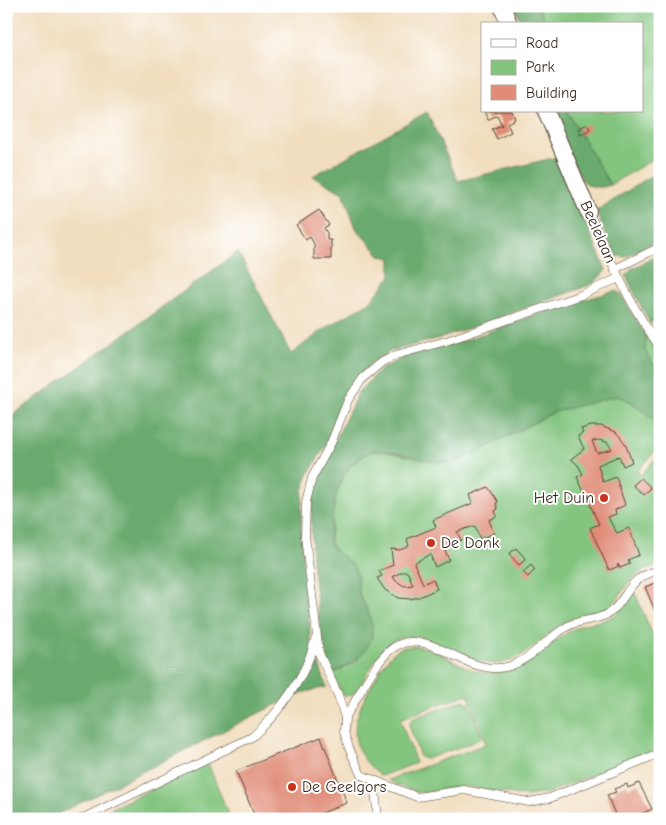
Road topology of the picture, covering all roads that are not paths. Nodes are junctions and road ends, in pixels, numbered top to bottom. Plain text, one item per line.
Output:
1 (502, 6) edge
2 (508, 22) edge
3 (546, 112) edge
4 (588, 211) joint
5 (660, 247) edge
6 (615, 269) junction
7 (619, 278) junction
8 (660, 347) edge
9 (660, 570) edge
10 (316, 638) junction
11 (346, 718) junction
12 (660, 753) edge
13 (374, 781) junction
14 (81, 819) edge
15 (378, 819) edge

1 - 2 street
3 - 4 street, Beelelaan
4 - 6 lane, Beelelaan
5 - 6 lane
6 - 7 lane, Beelelaan
7 - 8 lane, Beelelaan
7 - 10 lane
9 - 11 lane
10 - 11 lane
10 - 14 lane
11 - 13 lane
12 - 13 lane
13 - 15 lane

